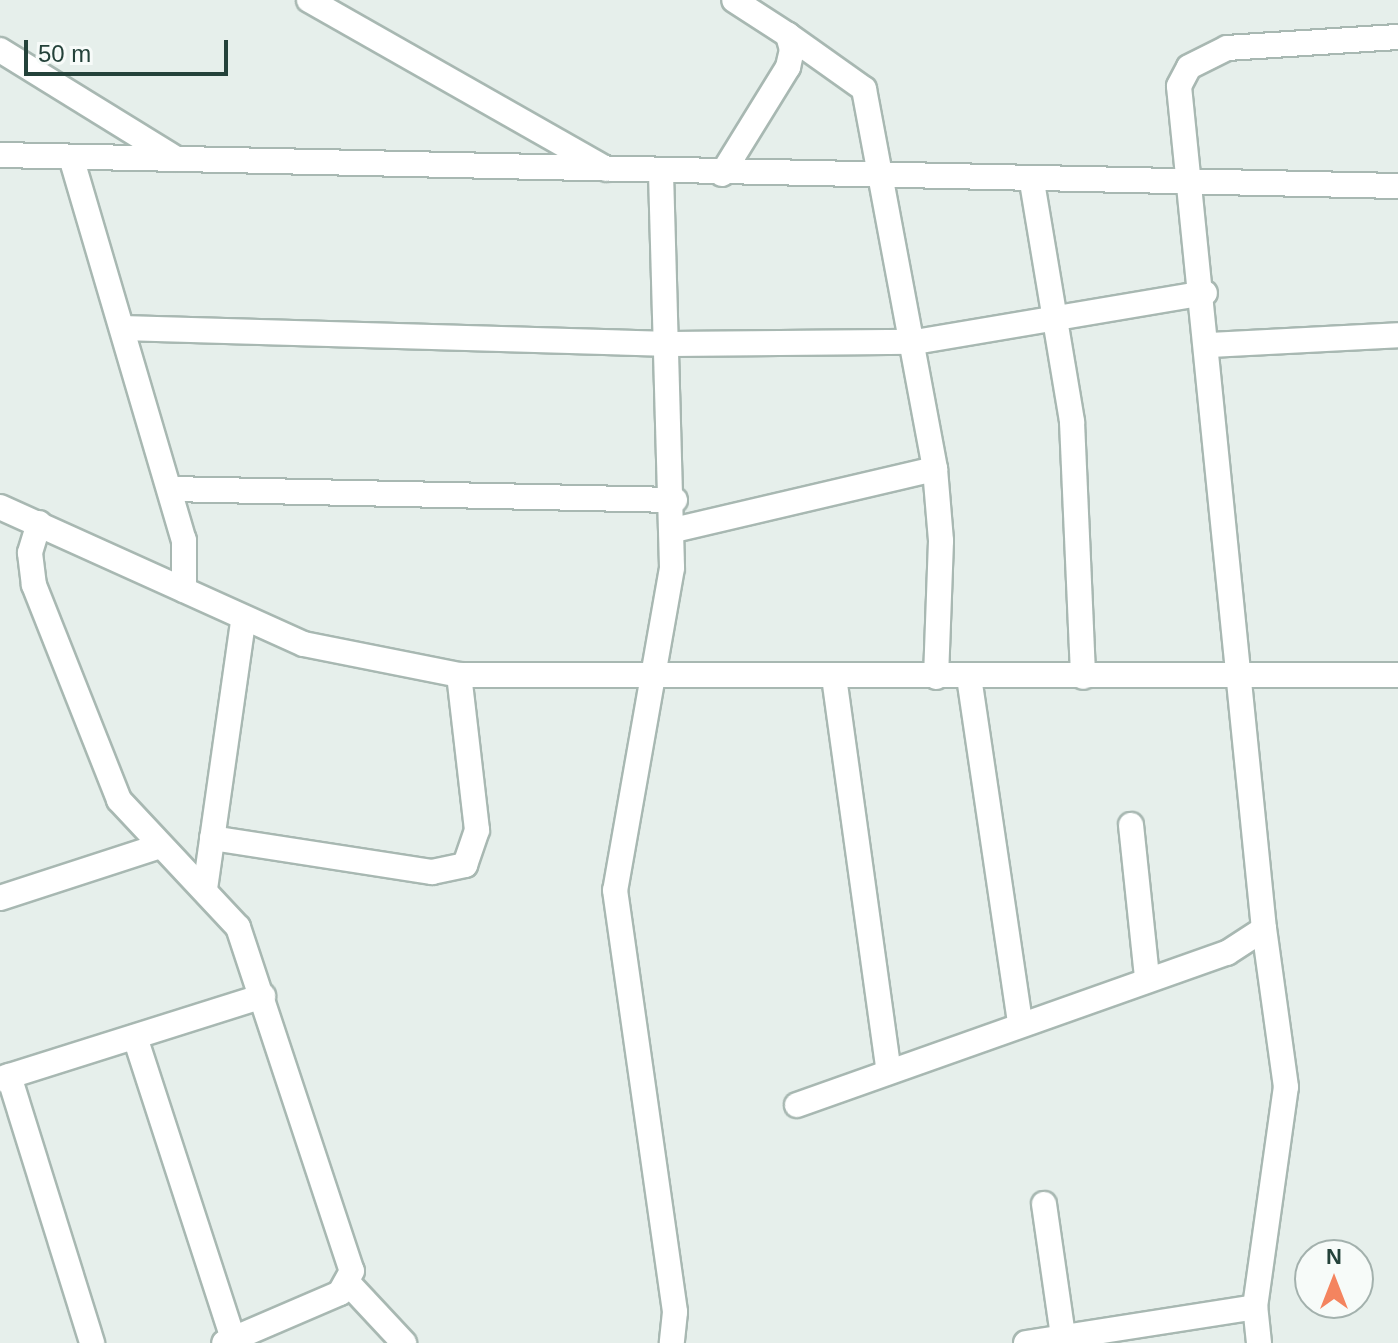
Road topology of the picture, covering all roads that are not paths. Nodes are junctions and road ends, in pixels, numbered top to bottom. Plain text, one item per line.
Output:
1 (309, 0) edge
2 (734, 0) edge
3 (788, 35) junction
4 (1398, 37) edge
5 (0, 50) edge
6 (0, 155) edge
7 (71, 157) junction
8 (178, 160) junction
9 (610, 171) junction
10 (661, 173) junction
11 (722, 174) junction
12 (882, 178) junction
13 (1032, 182) junction
14 (1186, 186) junction
15 (1398, 186) edge
16 (1205, 293) junction
17 (1055, 320) junction
18 (122, 328) junction
19 (1398, 335) edge
20 (915, 342) junction
21 (671, 344) junction
22 (1210, 345) junction
23 (935, 469) junction
24 (170, 489) junction
25 (675, 500) junction
26 (0, 507) edge
27 (39, 523) junction
28 (674, 530) junction
29 (184, 590) junction
30 (243, 621) junction
31 (459, 675) junction
32 (1398, 675) edge
33 (1241, 676) junction
34 (654, 677) junction
35 (834, 677) junction
36 (936, 677) junction
37 (969, 677) junction
38 (1083, 677) junction
39 (1131, 825) dead end
40 (212, 838) junction
41 (157, 847) junction
42 (205, 889) junction
43 (0, 898) edge
44 (1264, 929) junction
45 (1147, 977) junction
46 (263, 996) junction
47 (1020, 1024) junction
48 (135, 1037) junction
49 (889, 1071) junction
50 (4, 1078) edge
51 (797, 1105) dead end
52 (1044, 1204) dead end
53 (349, 1284) junction
54 (1255, 1307) junction
55 (1063, 1340) edge
56 (228, 1341) edge
57 (92, 1343) edge
58 (404, 1343) edge
59 (672, 1343) edge
60 (1026, 1343) edge
61 (1259, 1343) edge

1 - 9 street
2 - 3 street
3 - 11 street
3 - 12 street
4 - 14 street
5 - 8 street
6 - 7 street
7 - 8 street
7 - 18 street
8 - 9 street
9 - 10 street
10 - 11 street
10 - 21 street
11 - 12 street
12 - 13 street
12 - 20 street
13 - 14 street
13 - 17 street
14 - 15 street
14 - 16 street
16 - 17 street
16 - 22 street
17 - 20 street
17 - 38 street
18 - 21 street
18 - 24 street
19 - 22 street
20 - 21 street
20 - 23 street
21 - 25 street
22 - 33 street
23 - 28 street
23 - 36 street
24 - 25 street
24 - 29 street
25 - 28 street
26 - 27 street
27 - 29 street
27 - 41 street
28 - 34 street
29 - 30 street
30 - 31 street
30 - 40 street
31 - 34 street
31 - 40 street
32 - 33 street
33 - 38 street
33 - 44 street
34 - 35 street
34 - 59 street
35 - 36 street
35 - 49 street
36 - 37 street
37 - 38 street
37 - 47 street
39 - 45 street
40 - 42 street
41 - 42 street
41 - 43 street
42 - 46 street
44 - 45 street
44 - 54 street
45 - 47 street
46 - 48 street
46 - 53 street
47 - 49 street
48 - 50 street
48 - 56 street
49 - 51 street
50 - 57 street
52 - 55 street
53 - 56 street
53 - 58 street
54 - 55 street
54 - 61 street
55 - 60 street

